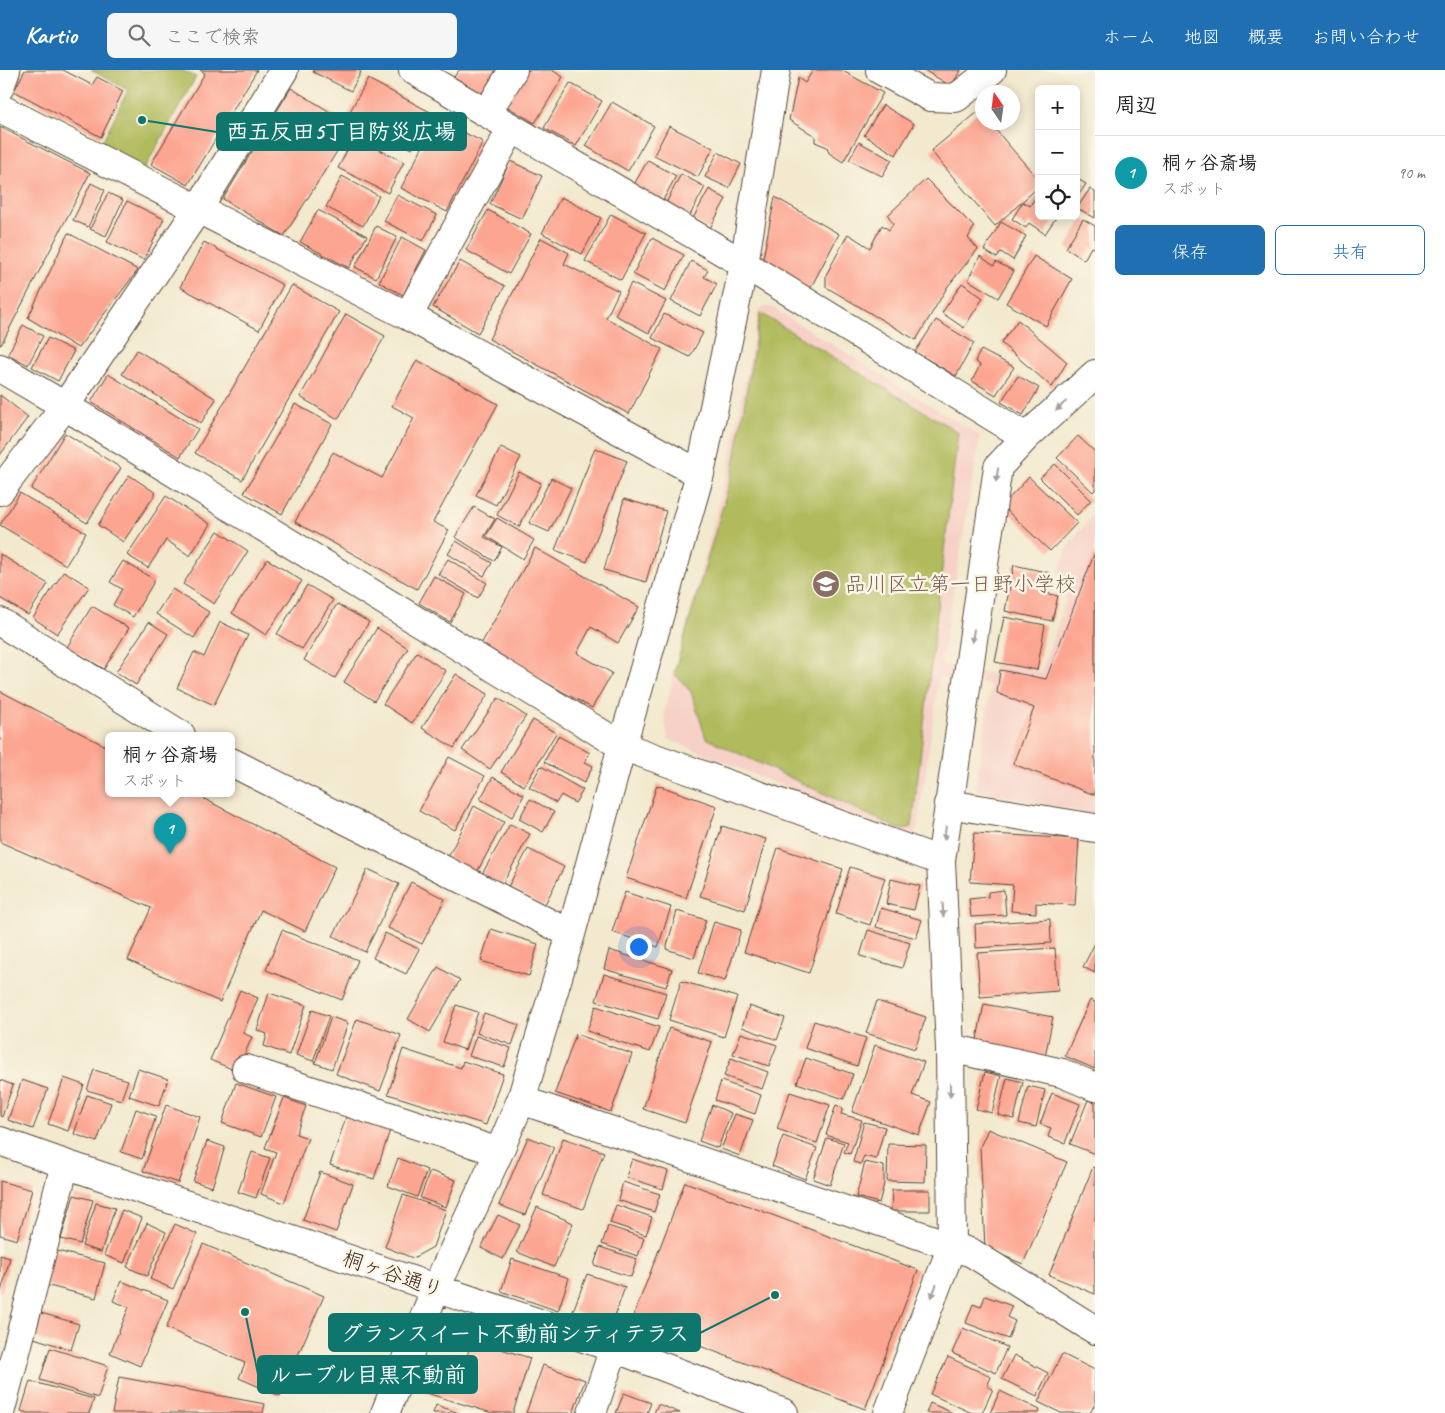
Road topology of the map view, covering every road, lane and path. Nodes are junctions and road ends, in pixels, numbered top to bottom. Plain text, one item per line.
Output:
1 (6, 70) edge
2 (284, 70) edge
3 (413, 70) edge
4 (513, 70) edge
5 (776, 70) edge
6 (880, 70) edge
7 (992, 70) edge
8 (0, 87) edge
9 (0, 108) edge
10 (487, 113) junction
11 (512, 128) junction
12 (198, 209) junction
13 (744, 264) junction
14 (408, 316) junction
15 (0, 368) edge
16 (1095, 374) edge
17 (66, 406) junction
18 (1026, 437) junction
19 (700, 474) junction
20 (0, 491) edge
21 (0, 622) edge
22 (177, 732) edge
23 (622, 746) junction
24 (235, 764) edge
25 (948, 804) junction
26 (1095, 828) edge
27 (941, 861) junction
28 (571, 934) junction
29 (950, 1048) junction
30 (246, 1069) dead end
31 (1095, 1087) edge
32 (521, 1100) junction
33 (0, 1141) edge
34 (500, 1152) junction
35 (65, 1164) junction
36 (952, 1246) junction
37 (436, 1288) junction
38 (1095, 1330) edge
39 (614, 1348) junction
40 (0, 1413) edge
41 (385, 1413) edge
42 (592, 1413) edge
43 (784, 1413) edge
44 (888, 1413) edge

1 - 8 street
2 - 12 street
3 - 10 street
4 - 10 street
5 - 13 street
6 - 7 street
9 - 12 street
10 - 11 street
11 - 13 street
11 - 14 street
12 - 14 street
12 - 17 street
13 - 18 street
13 - 19 street
14 - 19 street
15 - 17 street
16 -> 18 street
17 - 20 street
17 - 23 street
18 -> 25 street
19 - 23 street
21 - 22 street
23 - 27 street
23 - 28 street
24 - 28 street
25 - 26 street
25 -> 27 street
27 -> 29 street
28 - 32 street
29 - 31 street
29 -> 36 street
30 - 34 street
32 - 34 street
32 - 36 street
33 - 35 street, 桐ヶ谷通り
34 - 37 street
35 - 37 street, 桐ヶ谷通り
35 - 40 street
36 - 38 street
36 -> 44 street
37 - 39 street, 桐ヶ谷通り
37 - 41 street
39 - 42 street
39 - 43 street, 桐ヶ谷通り

